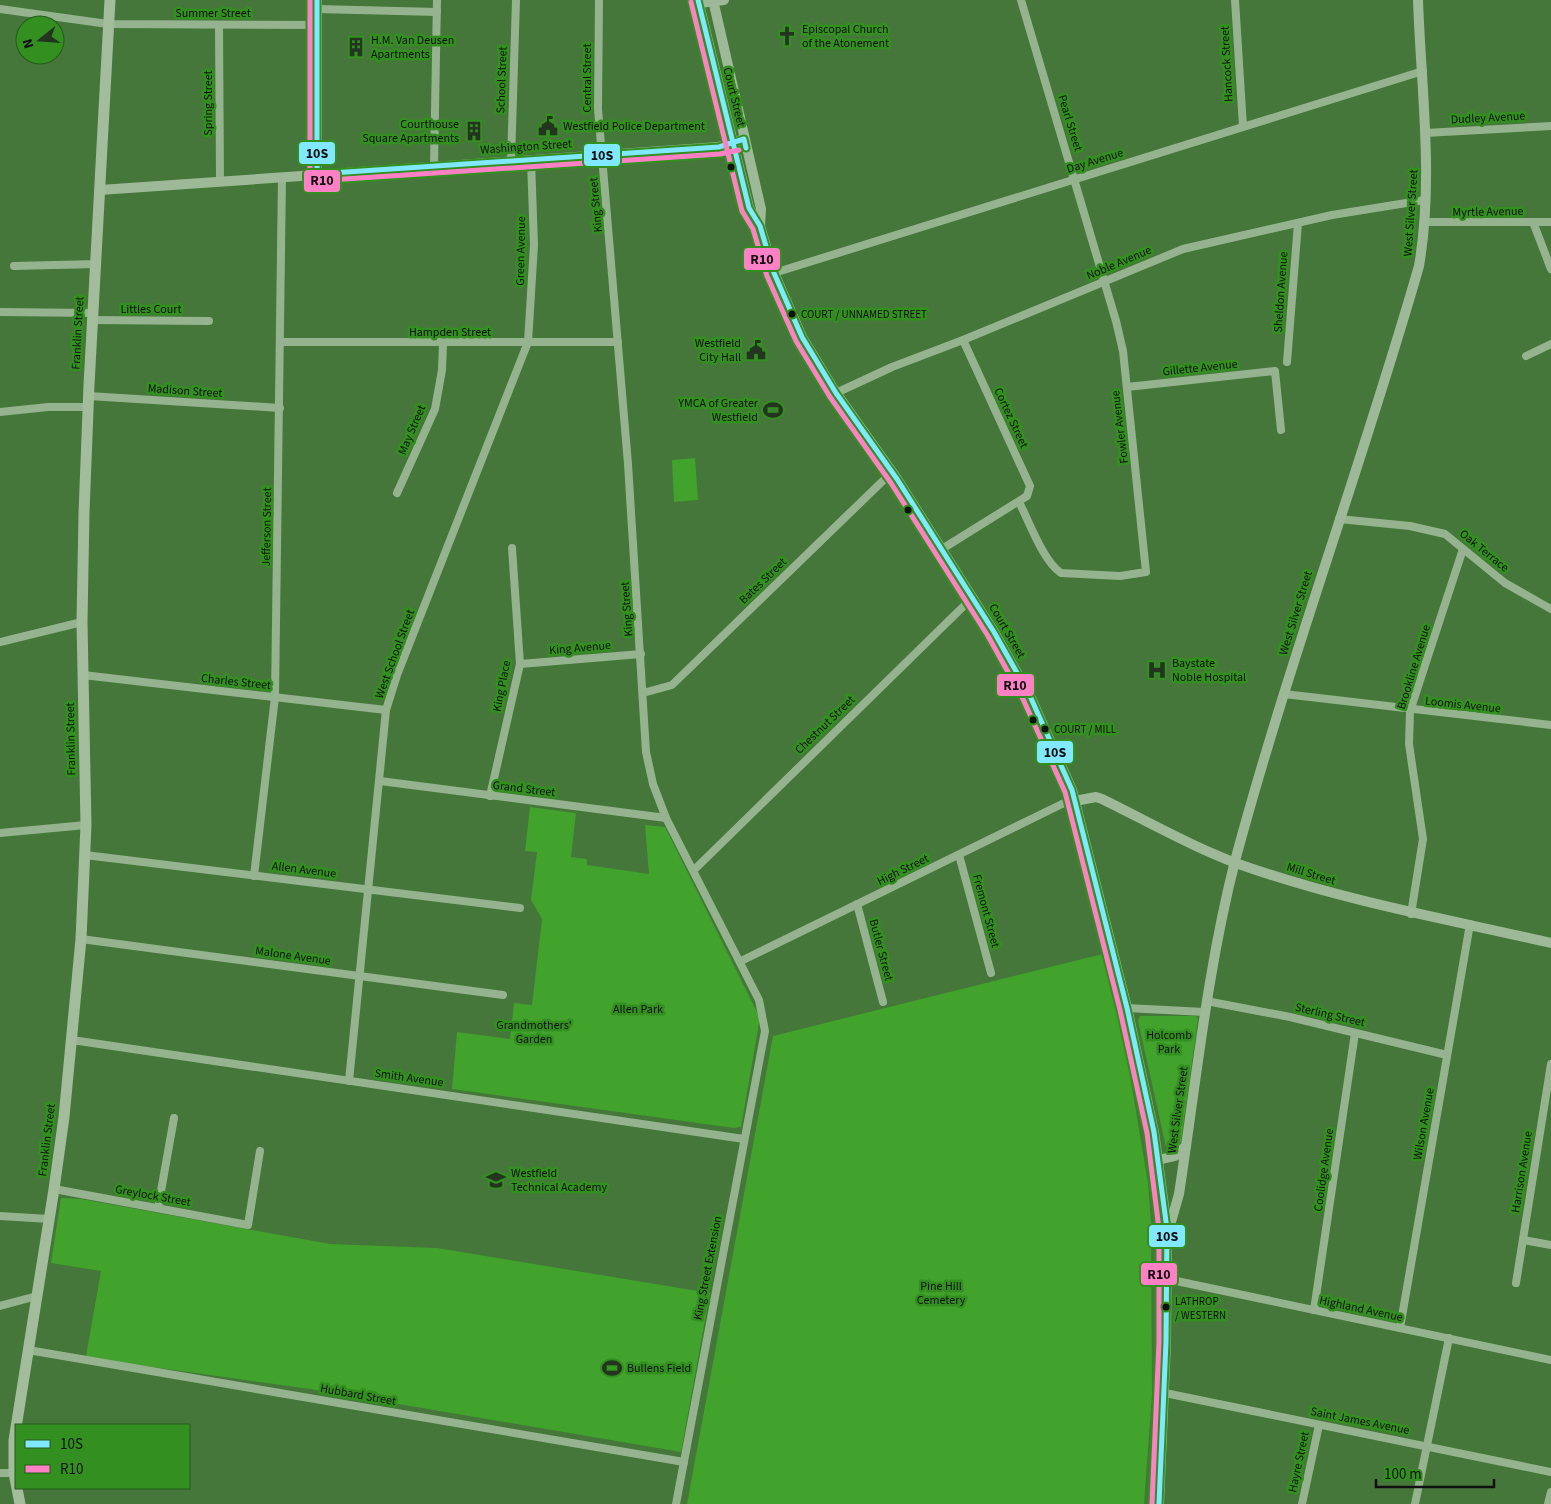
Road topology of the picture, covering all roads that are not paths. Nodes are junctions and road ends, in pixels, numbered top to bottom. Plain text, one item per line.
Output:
1 (110, 0) edge
2 (437, 0) edge
3 (516, 0) edge
4 (599, 0) edge
5 (717, 0) edge
6 (1021, 0) edge
7 (1235, 0) edge
8 (1418, 0) edge
9 (698, 2) edge
10 (317, 5) edge
11 (0, 9) edge
12 (437, 12) junction
13 (108, 24) junction
14 (219, 25) junction
15 (317, 25) junction
16 (730, 69) junction
17 (1423, 71) junction
18 (715, 73) junction
19 (1242, 126) junction
20 (1551, 126) edge
21 (1425, 133) junction
22 (744, 139) junction
23 (732, 144) junction
24 (602, 155) junction
25 (531, 160) junction
26 (511, 161) junction
27 (434, 166) junction
28 (317, 174) junction
29 (282, 177) junction
30 (1074, 179) junction
31 (220, 181) junction
32 (100, 190) junction
33 (1426, 200) junction
34 (1425, 222) junction
35 (1533, 222) junction
36 (1551, 222) edge
37 (1298, 223) junction
38 (760, 226) junction
39 (96, 264) junction
40 (14, 266) dead end
41 (1551, 269) edge
42 (774, 273) junction
43 (1104, 282) junction
44 (0, 312) edge
45 (93, 316) junction
46 (209, 321) dead end
47 (963, 340) junction
48 (281, 342) junction
49 (528, 342) junction
50 (618, 342) junction
51 (443, 344) junction
52 (1551, 344) edge
53 (1526, 356) dead end
54 (1287, 362) dead end
55 (1127, 387) junction
56 (836, 393) junction
57 (88, 402) junction
58 (280, 408) junction
59 (0, 412) edge
60 (1281, 430) dead end
61 (892, 472) junction
62 (397, 493) dead end
63 (1019, 502) junction
64 (1339, 519) junction
65 (512, 548) dead end
66 (942, 549) junction
67 (1463, 549) junction
68 (973, 597) junction
69 (1551, 609) edge
70 (82, 622) junction
71 (0, 642) edge
72 (641, 654) junction
73 (520, 664) junction
74 (83, 675) junction
75 (643, 693) junction
76 (1284, 694) junction
77 (275, 697) junction
78 (386, 710) junction
79 (1410, 711) junction
80 (1551, 725) edge
81 (380, 780) junction
82 (490, 796) junction
83 (1075, 801) junction
84 (666, 818) junction
85 (86, 825) junction
86 (0, 833) edge
87 (85, 855) junction
88 (959, 855) junction
89 (1235, 862) junction
90 (694, 870) junction
91 (254, 876) junction
92 (369, 889) junction
93 (857, 904) junction
94 (520, 908) dead end
95 (1411, 914) junction
96 (1470, 924) junction
97 (81, 939) junction
98 (1551, 943) edge
99 (741, 961) junction
100 (991, 973) dead end
101 (359, 976) junction
102 (503, 995) dead end
103 (883, 1002) dead end
104 (1205, 1007) junction
105 (1127, 1008) junction
106 (1355, 1033) junction
107 (764, 1036) joint
108 (72, 1040) junction
109 (1447, 1054) junction
110 (1551, 1064) edge
111 (349, 1081) junction
112 (174, 1118) dead end
113 (744, 1138) junction
114 (1186, 1146) junction
115 (260, 1151) dead end
116 (1158, 1160) junction
117 (54, 1189) junction
118 (158, 1208) junction
119 (0, 1216) edge
120 (49, 1219) junction
121 (1167, 1234) junction
122 (1523, 1240) junction
123 (1551, 1244) edge
124 (1167, 1279) junction
125 (1516, 1283) dead end
126 (37, 1296) junction
127 (0, 1306) edge
128 (1314, 1310) junction
129 (1400, 1328) junction
130 (1449, 1338) junction
131 (28, 1350) junction
132 (1551, 1360) edge
133 (1165, 1393) junction
134 (16, 1424) edge
135 (1319, 1425) junction
136 (15, 1434) edge
137 (1427, 1446) junction
138 (684, 1462) junction
139 (1551, 1472) edge
140 (0, 1473) edge
141 (14, 1473) junction
142 (15, 1477) edge
143 (18, 1489) edge
144 (1551, 1492) edge
145 (21, 1504) edge
146 (676, 1504) edge
147 (1159, 1504) edge
148 (1302, 1504) edge
149 (1415, 1504) edge
150 (1548, 1504) edge

1 - 13 main road, Franklin Street
2 - 12 street
3 - 26 street, School Street
4 - 24 street, Central Street
5 - 9 main road
5 - 16 main road, Court Street
6 - 30 street, Pearl Street
7 - 19 street, Hancock Street
8 - 17 main road, West Silver Street
9 - 18 main road, Court Street
10 - 12 street
10 - 15 main road
11 - 13 street, Summer Street
12 - 27 street
13 - 14 street, Summer Street
13 - 32 main road, Franklin Street
14 - 15 street, Summer Street
14 - 31 street, Spring Street
15 - 28 main road
16 - 18 main road
16 - 22 main road, Court Street
17 - 19 street, Day Avenue
17 - 21 main road, West Silver Street
18 - 23 main road, Court Street
19 - 30 street, Day Avenue
20 - 21 street, Dudley Avenue
21 - 33 main road, West Silver Street
22 - 23 main road, Washington Street
22 - 38 main road, Court Street
23 - 24 main road, Washington Street
23 - 38 main road, Court Street
24 - 25 main road, Washington Street
24 - 50 street, King Street
25 - 26 main road, Washington Street
25 - 49 street, Green Avenue
26 - 27 main road, Washington Street
27 - 28 main road, Washington Street
28 - 29 main road, Washington Street
29 - 31 main road, Washington Street
29 - 48 street, Jefferson Street
30 - 42 street, Day Avenue
30 - 43 street, Pearl Street
31 - 32 main road, Washington Street
32 - 39 main road, Franklin Street
33 - 34 main road, West Silver Street
33 - 37 street, Noble Avenue
34 - 35 street, Myrtle Avenue
34 - 64 main road, West Silver Street
35 - 36 street, Myrtle Avenue
35 - 41 street
37 - 43 street, Noble Avenue
37 - 54 street, Sheldon Avenue
38 - 42 main road, Court Street
39 - 40 street
39 - 45 main road, Franklin Street
42 - 56 main road, Court Street
43 - 47 street, Noble Avenue
43 - 55 street, Fowler Avenue
44 - 45 street, Littles Court
45 - 46 street, Littles Court
45 - 57 main road, Franklin Street
47 - 56 street, Noble Avenue
47 - 63 street, Cortez Street
48 - 51 street, Hampden Street
48 - 58 street, Jefferson Street
49 - 50 street, Hampden Street
49 - 51 street, Hampden Street
49 - 78 street, West School Street
50 - 72 street, King Street
51 - 62 street, May Street
52 - 53 street
55 - 60 street, Gillette Avenue
55 - 63 street, Fowler Avenue
56 - 61 main road, Court Street
57 - 58 street, Madison Street
57 - 59 street, Madison Street
57 - 70 main road, Franklin Street
58 - 77 street, Jefferson Street
61 - 66 main road, Court Street
61 - 75 street, Bates Street
63 - 66 street
64 - 67 street, Oak Terrace
64 - 76 main road, West Silver Street
65 - 73 street, King Place
66 - 68 main road, Court Street
67 - 69 street, Oak Terrace
67 - 79 street, Brookline Avenue
68 - 83 main road, Court Street
68 - 90 street, Chestnut Street
70 - 71 street
70 - 74 main road, Franklin Street
72 - 73 street, King Avenue
72 - 75 street, King Street
73 - 82 street, King Place
74 - 77 street, Charles Street
74 - 85 main road, Franklin Street
75 - 84 street, King Street
76 - 79 street, Loomis Avenue
76 - 89 main road, West Silver Street
77 - 78 street, Charles Street
77 - 91 street, Jefferson Street
78 - 81 street, West School Street
79 - 80 street, Loomis Avenue
79 - 95 street, Brookline Avenue
81 - 82 street, Grand Street
81 - 92 street, West School Street
82 - 84 street, Grand Street
83 - 88 street, High Street
83 - 89 main road, Mill Street
83 - 105 main road, Court Street
84 - 90 street, King Street
85 - 86 street
85 - 87 main road, Franklin Street
87 - 91 street, Allen Avenue
87 - 97 main road, Franklin Street
88 - 93 street, High Street
88 - 100 street, Fremont Street
89 - 95 main road, Mill Street
89 - 104 main road, West Silver Street
90 - 99 street, King Street
91 - 92 street, Allen Avenue
92 - 94 street, Allen Avenue
92 - 101 street, West School Street
93 - 99 street, High Street
93 - 103 street, Butler Street
95 - 96 main road, Mill Street
96 - 98 main road, Mill Street
96 - 109 street, Wilson Avenue
97 - 101 street, Malone Avenue
97 - 108 main road, Franklin Street
99 - 107 street, King Street
101 - 102 street, Malone Avenue
101 - 111 street, West School Street
104 - 105 street, Sterling Street
104 - 106 street, Sterling Street
104 - 114 main road, West Silver Street
105 - 116 main road, Court Street
106 - 109 street, Sterling Street
106 - 128 street, Coolidge Avenue
107 - 113 street, King Street Extension
108 - 111 street, Smith Avenue
108 - 117 main road, Franklin Street
109 - 129 street, Wilson Avenue
110 - 122 street, Harrison Avenue
111 - 113 street, Smith Avenue
112 - 118 street
113 - 138 street, King Street Extension
114 - 116 main road
114 - 121 main road, West Silver Street
115 - 118 street, Greylock Street
116 - 121 main road, Court Street
117 - 118 street, Greylock Street
117 - 120 main road, Franklin Street
119 - 120 street
120 - 126 main road, Franklin Street
121 - 124 main road
122 - 123 street
122 - 125 street, Harrison Avenue
124 - 128 street, Highland Avenue
124 - 133 main road
126 - 127 street
126 - 131 main road, Franklin Street
128 - 129 street, Highland Avenue
129 - 130 street, Highland Avenue
130 - 132 street, Highland Avenue
130 - 137 street
131 - 134 main road, Franklin Street
131 - 138 street, Hubbard Street
133 - 135 street, Saint James Avenue
133 - 147 main road
135 - 137 street, Saint James Avenue
135 - 148 street, Hayre Street
136 - 141 main road, Franklin Street
137 - 139 street, Saint James Avenue
137 - 149 street
138 - 146 street, King Street Extension
140 - 141 street
141 - 142 main road, Franklin Street
143 - 145 main road, Franklin Street
144 - 150 street

